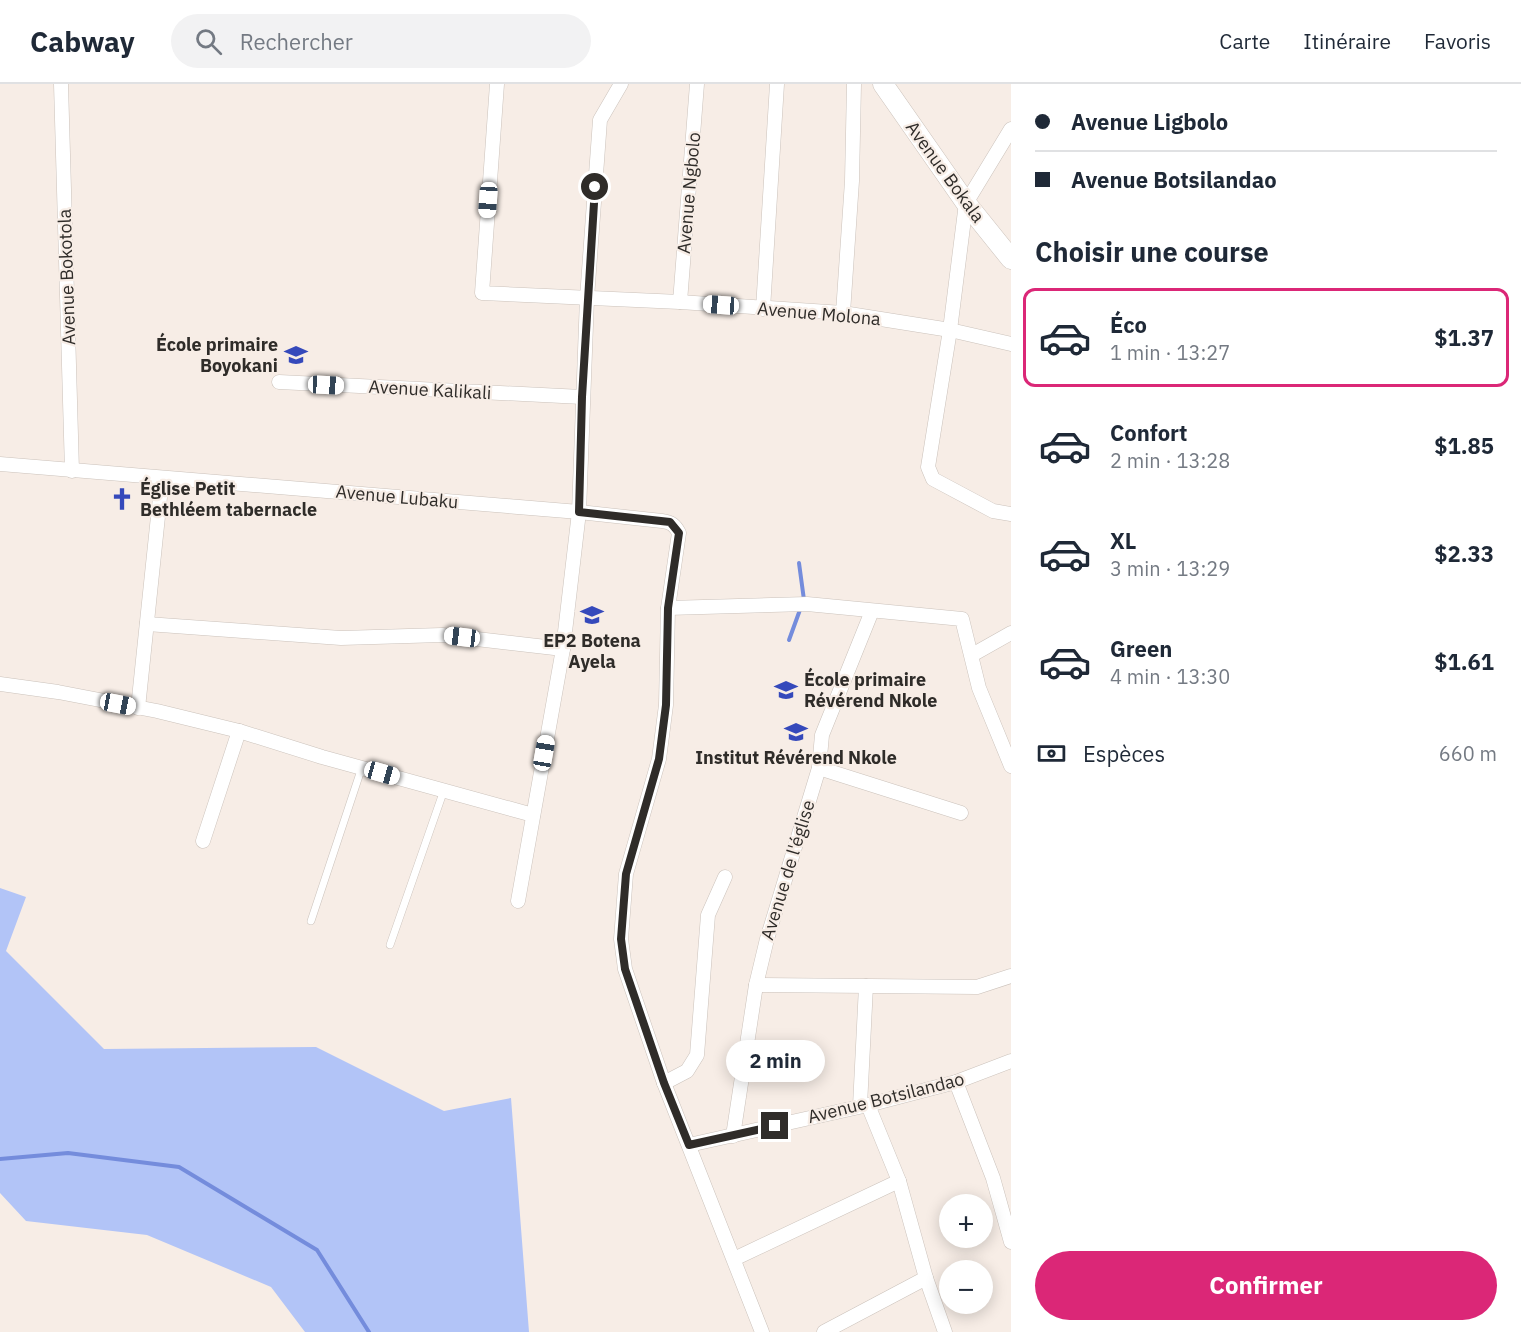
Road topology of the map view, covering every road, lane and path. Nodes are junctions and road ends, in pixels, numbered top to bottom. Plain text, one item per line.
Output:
1 (61, 84) edge
2 (496, 84) edge
3 (621, 84) edge
4 (697, 84) edge
5 (777, 84) edge
6 (854, 84) edge
7 (889, 88) edge
8 (1011, 129) edge
9 (966, 204) junction
10 (1011, 259) edge
11 (587, 298) junction
12 (680, 302) junction
13 (763, 309) junction
14 (843, 313) junction
15 (950, 330) junction
16 (1011, 344) edge
17 (279, 382) dead end
18 (582, 397) junction
19 (0, 464) edge
20 (72, 471) junction
21 (162, 478) junction
22 (579, 512) junction
23 (1011, 514) edge
24 (668, 608) junction
25 (872, 611) junction
26 (147, 624) junction
27 (1011, 633) edge
28 (563, 649) junction
29 (972, 655) junction
30 (0, 684) edge
31 (138, 708) junction
32 (239, 732) junction
33 (1011, 766) edge
34 (362, 767) junction
35 (819, 768) junction
36 (444, 790) junction
37 (961, 813) dead end
38 (533, 815) junction
39 (203, 841) dead end
40 (725, 877) dead end
41 (518, 901) dead end
42 (311, 921) dead end
43 (390, 945) dead end
44 (1011, 976) edge
45 (756, 985) junction
46 (866, 986) junction
47 (1011, 1061) edge
48 (956, 1082) junction
49 (664, 1083) junction
50 (864, 1106) junction
51 (732, 1136) junction
52 (689, 1145) junction
53 (899, 1181) junction
54 (1011, 1242) edge
55 (734, 1259) junction
56 (926, 1278) junction
57 (762, 1332) edge
58 (824, 1332) edge
59 (945, 1332) edge

1 - 20 street, Avenue Bokotola
2 - 11 street, Avenue Molona
3 - 11 street
4 - 12 street, Avenue Ngbolo
5 - 13 street
6 - 14 street
7 - 9 street, Avenue Bokala
8 - 9 street
9 - 10 street, Avenue Bokala
9 - 15 street
11 - 12 street, Avenue Molona
11 - 18 street
12 - 13 street, Avenue Molona
13 - 14 street, Avenue Molona
14 - 15 street, Avenue Molona
15 - 16 street, Avenue Molona
15 - 23 street
17 - 18 street, Avenue Kalikali
18 - 22 street
19 - 20 street, Avenue Lubaku
20 - 21 street, Avenue Lubaku
21 - 22 street, Avenue Lubaku
21 - 26 street
22 - 24 street, Avenue Lubaku
22 - 28 street
24 - 25 street
24 - 49 street
25 - 29 street
25 - 35 street, Avenue de l'église
26 - 28 street
26 - 31 street
27 - 29 street
28 - 38 street
29 - 33 street
30 - 31 street
31 - 32 street
32 - 34 street
32 - 39 street
34 - 36 street
34 - 42 lane
35 - 37 street
35 - 45 street, Avenue de l'église
36 - 38 street
36 - 43 lane
38 - 41 street
40 - 49 street
44 - 46 street
45 - 46 street
45 - 51 street, Avenue de l'église
46 - 50 street
47 - 48 street, Avenue Botsilandao
48 - 50 street, Avenue Botsilandao
48 - 54 street
49 - 52 street
50 - 51 street, Avenue Botsilandao
50 - 53 street
51 - 52 street, Avenue Botsilandao
52 - 55 street
53 - 55 street
53 - 56 street
55 - 57 street
56 - 58 street
56 - 59 street

